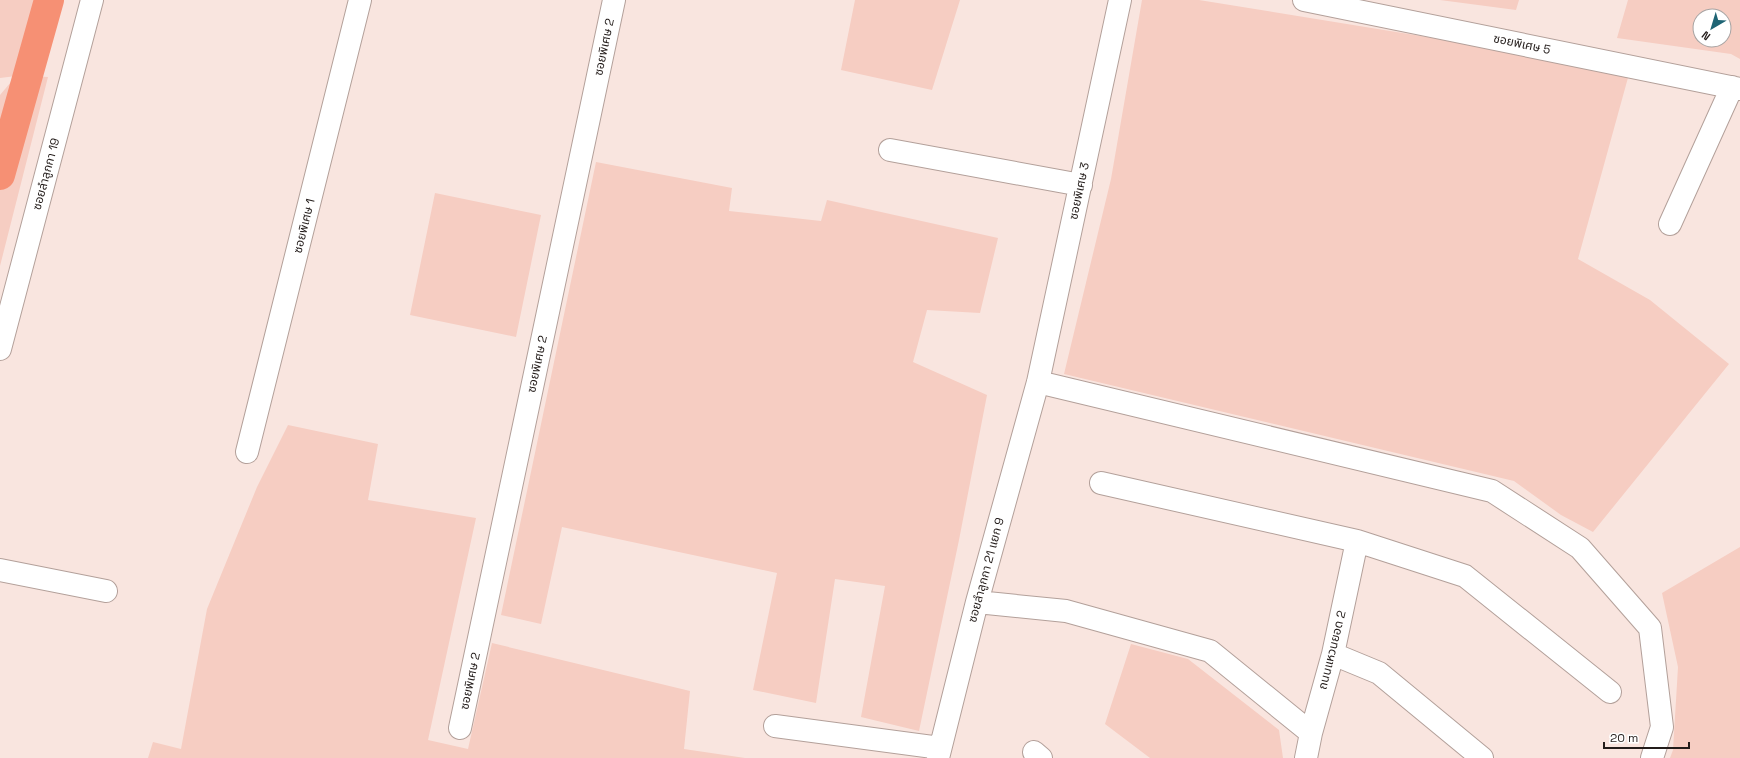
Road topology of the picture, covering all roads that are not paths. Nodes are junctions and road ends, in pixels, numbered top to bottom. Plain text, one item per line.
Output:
1 (92, 0) edge
2 (360, 0) edge
3 (614, 0) edge
4 (1120, 0) edge
5 (1304, 0) edge
6 (1736, 88) edge
7 (890, 150) dead end
8 (1081, 184) junction
9 (1670, 224) dead end
10 (0, 349) edge
11 (1038, 382) junction
12 (247, 452) dead end
13 (1101, 483) dead end
14 (1356, 541) junction
15 (0, 570) edge
16 (106, 591) dead end
17 (977, 602) junction
18 (1333, 654) junction
19 (1610, 692) dead end
20 (775, 726) dead end
21 (460, 728) dead end
22 (1311, 733) junction
23 (1655, 749) edge
24 (939, 753) edge
25 (1306, 758) edge
26 (1482, 758) edge

1 - 10 street, ซอยลำลูกกา 19
2 - 12 street, ซอยพิเศษ 1
3 - 21 street, ซอยพิเศษ 2
4 - 8 street, ซอยพิเศษ 3
5 - 6 street, ซอยพิเศษ 5
6 - 9 street
7 - 8 street
8 - 11 street, ซอยพิเศษ 3
11 - 17 street, ซอยลำลูกกา 21 แยก 9
11 - 23 street
13 - 14 street
14 - 18 street, ถนนแหวนยอด 2
14 - 19 street
15 - 16 street
17 - 22 street
17 - 24 street, ซอยลำลูกกา 21 แยก 9
18 - 22 street, ถนนแหวนยอด 2
18 - 26 street
20 - 24 street
22 - 25 street, ถนนแหวนยอด 2

